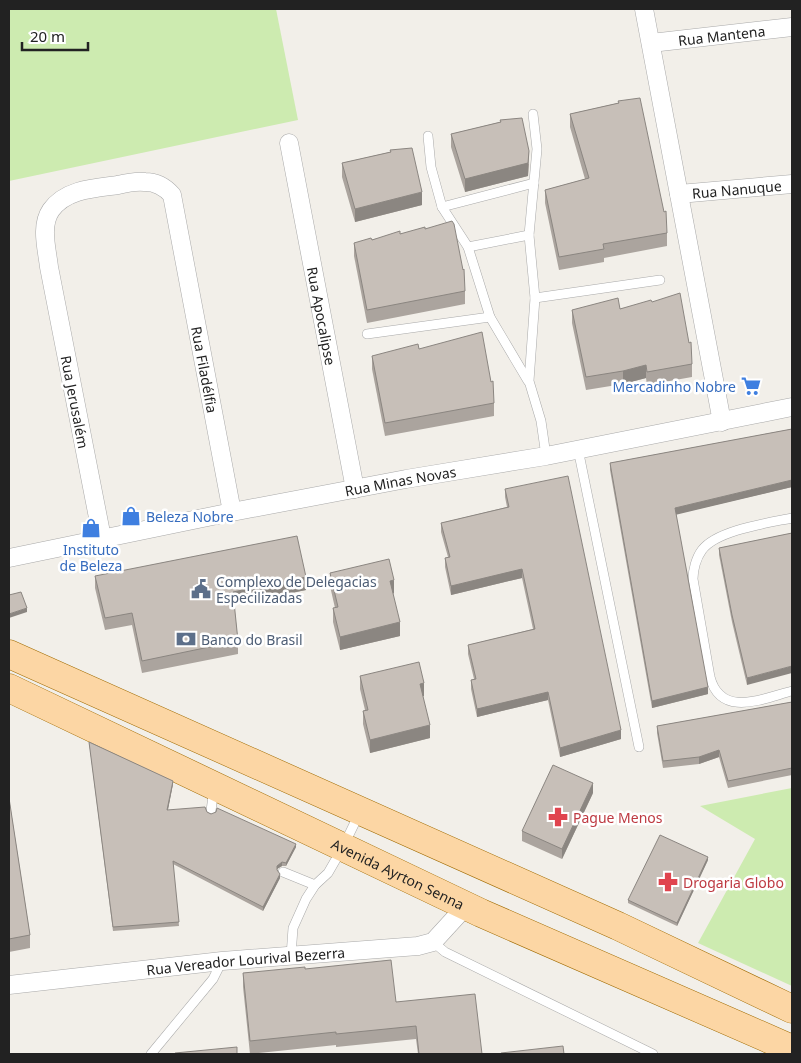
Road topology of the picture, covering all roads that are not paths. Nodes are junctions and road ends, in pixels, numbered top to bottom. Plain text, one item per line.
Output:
1 (644, 9) edge
2 (792, 27) edge
3 (651, 43) junction
4 (533, 114) dead end
5 (428, 136) dead end
6 (289, 143) dead end
7 (534, 184) junction
8 (792, 184) edge
9 (679, 194) junction
10 (442, 207) junction
11 (529, 235) junction
12 (468, 247) junction
13 (49, 266) joint
14 (660, 280) dead end
15 (535, 298) junction
16 (490, 317) junction
17 (367, 334) dead end
18 (529, 381) junction
19 (792, 407) edge
20 (722, 422) junction
21 (578, 449) junction
22 (546, 456) junction
23 (355, 489) junction
24 (232, 512) junction
25 (792, 518) edge
26 (102, 538) junction
27 (9, 558) edge
28 (9, 654) edge
29 (9, 688) edge
30 (792, 691) edge
31 (639, 748) dead end
32 (360, 812) junction
33 (343, 848) junction
34 (283, 872) dead end
35 (316, 885) junction
36 (466, 906) junction
37 (433, 942) junction
38 (291, 956) junction
39 (222, 961) junction
40 (9, 985) edge
41 (792, 1009) edge
42 (792, 1050) edge
43 (151, 1054) edge
44 (653, 1054) edge

1 - 3 street
2 - 3 street, Rua Mantena
3 - 9 street
4 - 7 lane
5 - 10 lane
6 - 23 street, Rua Apocalipse
7 - 10 lane
7 - 11 lane
8 - 9 street, Rua Nanuque
9 - 20 street
10 - 12 lane
11 - 12 lane
11 - 15 lane
12 - 16 lane
13 - 24 street, Rua Filadélfia
13 - 26 street, Rua Jerusalém
14 - 15 lane
15 - 18 lane
16 - 17 lane
16 - 18 lane
18 - 22 lane
19 - 20 street, Rua Minas Novas
20 - 21 street, Rua Minas Novas
21 - 22 street, Rua Minas Novas
21 - 31 lane
22 - 23 street, Rua Minas Novas
23 - 24 street, Rua Minas Novas
24 - 26 street, Rua Minas Novas
25 - 30 lane
26 - 27 street, Rua Minas Novas
28 - 32 main road
29 - 33 main road, Avenida Ayrton Senna
32 - 33 lane
32 - 41 main road
33 - 35 lane
33 - 36 main road, Avenida Ayrton Senna
34 - 35 lane
35 - 38 lane
36 - 37 street
36 - 42 main road, Avenida Ayrton Senna
37 - 38 street, Rua Vereador Lourival Bezerra
37 - 44 lane
38 - 39 street, Rua Vereador Lourival Bezerra
39 - 40 street, Rua Vereador Lourival Bezerra
39 - 43 lane

